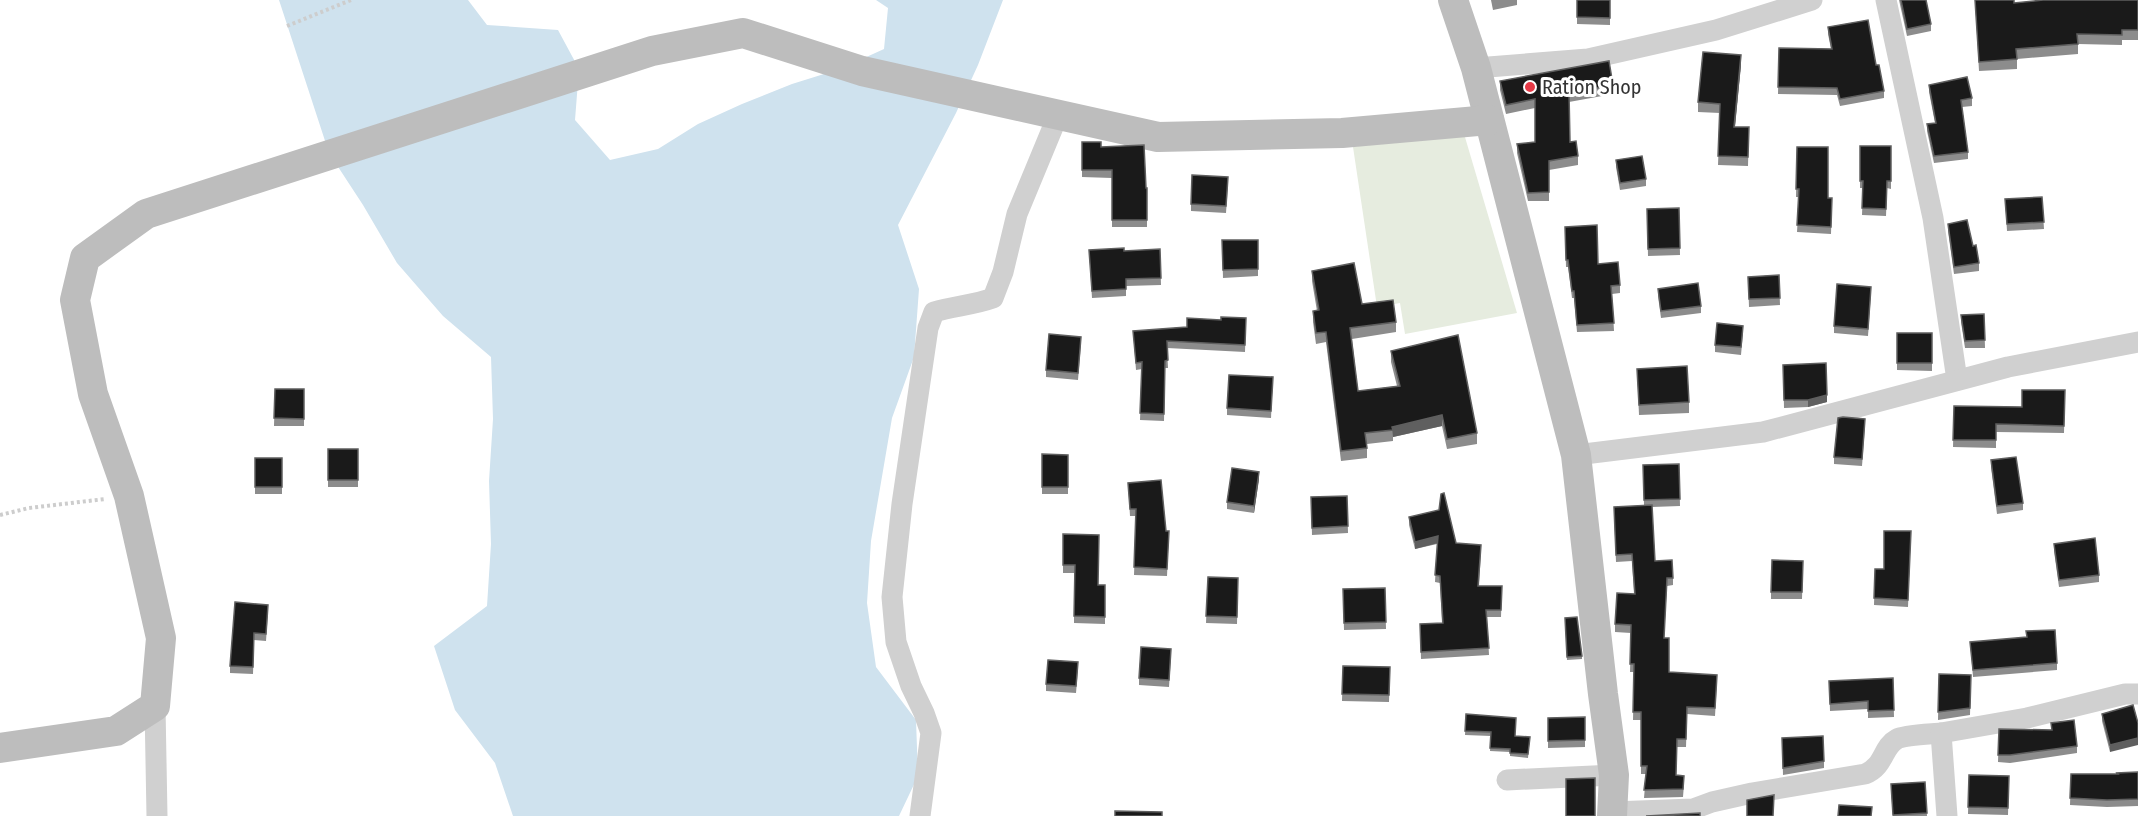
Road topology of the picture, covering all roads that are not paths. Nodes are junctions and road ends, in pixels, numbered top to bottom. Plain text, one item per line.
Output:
1 (1454, 0) edge
2 (1812, 0) edge
3 (1886, 0) edge
4 (1476, 68) junction
5 (1058, 115) junction
6 (1489, 120) junction
7 (2138, 342) edge
8 (1957, 380) junction
9 (1576, 455) junction
10 (2138, 694) edge
11 (155, 706) junction
12 (1941, 733) junction
13 (0, 748) edge
14 (1614, 775) junction
15 (1507, 780) dead end
16 (1612, 814) edge
17 (157, 816) edge
18 (920, 816) edge
19 (1947, 816) edge

1 - 4 main road
2 - 4 street
3 - 8 street
4 - 6 main road
5 - 6 main road
5 - 11 main road
5 - 18 street
6 - 9 main road
7 - 8 street
8 - 9 street
9 - 14 main road
10 - 12 street
11 - 13 main road
11 - 17 street
12 - 16 street
12 - 19 street
14 - 15 street
14 - 16 main road

